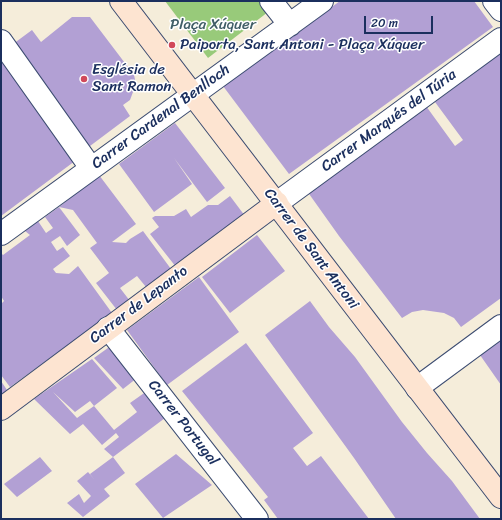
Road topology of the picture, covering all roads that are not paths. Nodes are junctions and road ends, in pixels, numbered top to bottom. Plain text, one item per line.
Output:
1 (121, 1) edge
2 (271, 1) edge
3 (322, 1) edge
4 (494, 1) edge
5 (501, 10) edge
6 (290, 25) junction
7 (501, 39) edge
8 (1, 41) edge
9 (193, 94) junction
10 (91, 168) junction
11 (277, 203) junction
12 (1, 234) edge
13 (501, 326) edge
14 (108, 328) junction
15 (417, 388) junction
16 (1, 409) edge
17 (501, 497) edge
18 (257, 519) edge

1 - 9 street, Carrer de Sant Antoni
2 - 6 street
3 - 6 street, Carrer Cardenal Benlloch
4 - 5 street
6 - 9 street, Carrer Cardenal Benlloch
7 - 11 street, Carrer Marqués del Túria
8 - 10 street
9 - 10 street, Carrer Cardenal Benlloch
9 - 11 street, Carrer de Sant Antoni
10 - 12 street, Carrer Cardenal Benlloch
11 - 14 street, Carrer de Lepanto
11 - 15 street, Carrer de Sant Antoni
13 - 15 street
14 - 16 street, Carrer de Lepanto
14 - 18 street, Carrer Portugal
15 - 17 street, Carrer de Sant Antoni

